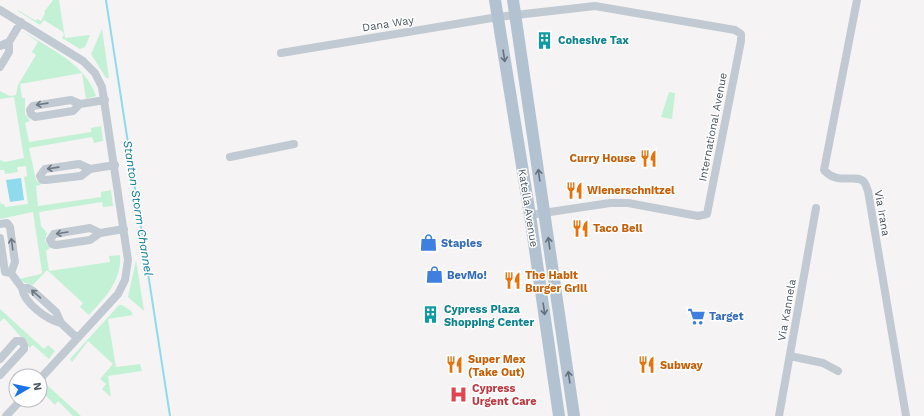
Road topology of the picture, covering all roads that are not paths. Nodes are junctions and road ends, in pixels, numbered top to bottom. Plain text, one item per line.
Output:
1 (495, 0) edge
2 (513, 0) edge
3 (857, 0) edge
4 (0, 10) edge
5 (515, 15) junction
6 (498, 17) junction
7 (21, 22) junction
8 (741, 34) joint
9 (9, 42) junction
10 (0, 46) edge
11 (281, 53) dead end
12 (0, 67) edge
13 (105, 100) junction
14 (80, 104) junction
15 (294, 144) dead end
16 (230, 157) dead end
17 (115, 165) junction
18 (90, 169) junction
19 (816, 208) dead end
20 (545, 213) junction
21 (530, 216) junction
22 (0, 224) edge
23 (124, 228) junction
24 (100, 233) junction
25 (0, 238) edge
26 (11, 272) junction
27 (77, 338) junction
28 (790, 356) junction
29 (0, 359) edge
30 (48, 370) edge
31 (838, 371) dead end
32 (0, 375) edge
33 (14, 408) edge
34 (6, 416) edge
35 (559, 416) edge
36 (574, 416) edge
37 (779, 416) edge
38 (906, 416) edge

1 - 6 main road, Katella Avenue
2 - 5 main road, Katella Avenue
3 - 38 street, Via Irana
4 - 7 street
5 - 6 street, Dana Way
5 - 8 street, Dana Way
20 -> 5 main road, Katella Avenue
6 - 11 street, Dana Way
6 -> 21 main road, Katella Avenue
7 - 9 street
7 - 13 street
8 - 20 street, International Avenue
9 - 10 street
9 - 12 street
13 - 14 street
13 - 17 street
14 -> 14 street
15 - 16 street
17 - 18 street
17 - 23 street
18 -> 18 street
19 - 28 street, Via Kannela
20 - 21 street
36 -> 20 main road, Katella Avenue
21 -> 35 main road, Katella Avenue
26 -> 22 street
23 - 24 street
23 - 27 street
24 -> 24 street
25 - 26 street
26 - 27 street
27 - 30 street
28 - 31 street
28 - 37 street, Via Kannela
29 - 32 street
33 - 34 street

